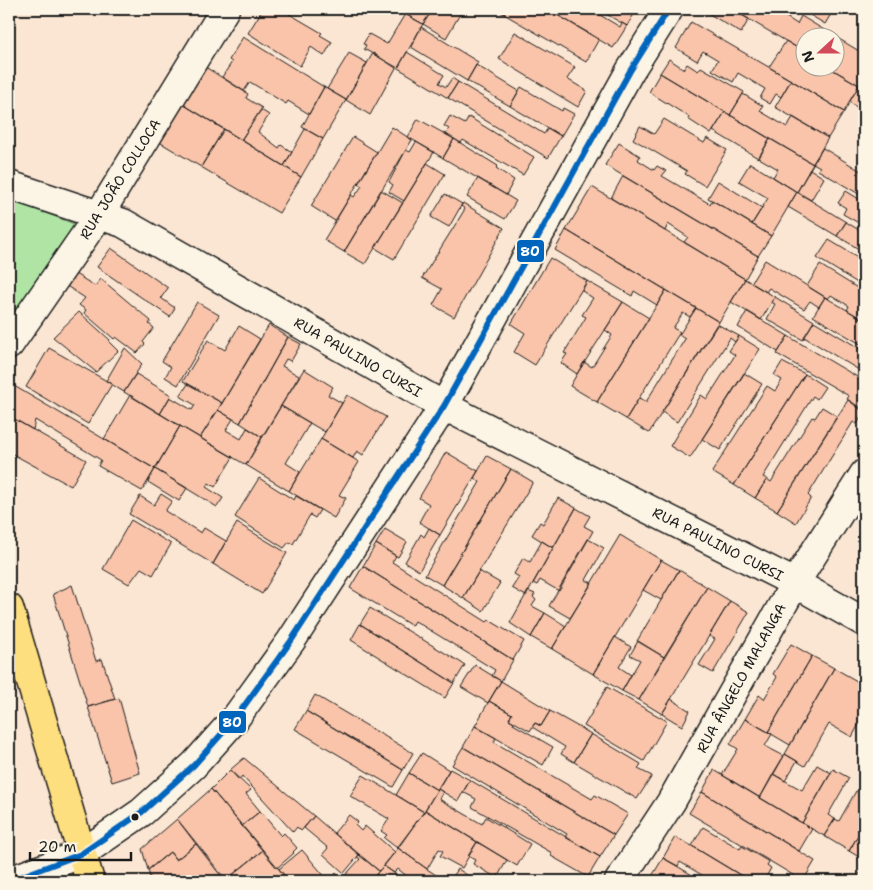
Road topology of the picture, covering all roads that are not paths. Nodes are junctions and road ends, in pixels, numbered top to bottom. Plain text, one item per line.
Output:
1 (225, 9) edge
2 (669, 9) edge
3 (9, 185) edge
4 (99, 215) junction
5 (9, 345) edge
6 (444, 406) junction
7 (864, 474) edge
8 (795, 583) junction
9 (9, 608) edge
10 (864, 622) edge
11 (82, 854) junction
12 (9, 881) edge
13 (90, 881) edge
14 (619, 881) edge

1 - 4 street, RUA JOÃO COLLOCA
2 - 6 street
3 - 4 street, RUA PAULINO CURSI
4 - 5 street, RUA JOÃO COLLOCA
4 - 6 street, RUA PAULINO CURSI
6 - 8 street, RUA PAULINO CURSI
6 - 11 street
7 - 8 street, RUA ÂNGELO MALANGA
8 - 10 street, RUA PAULINO CURSI
8 - 14 street, RUA ÂNGELO MALANGA
9 - 11 main road
11 - 12 street
11 - 13 main road

